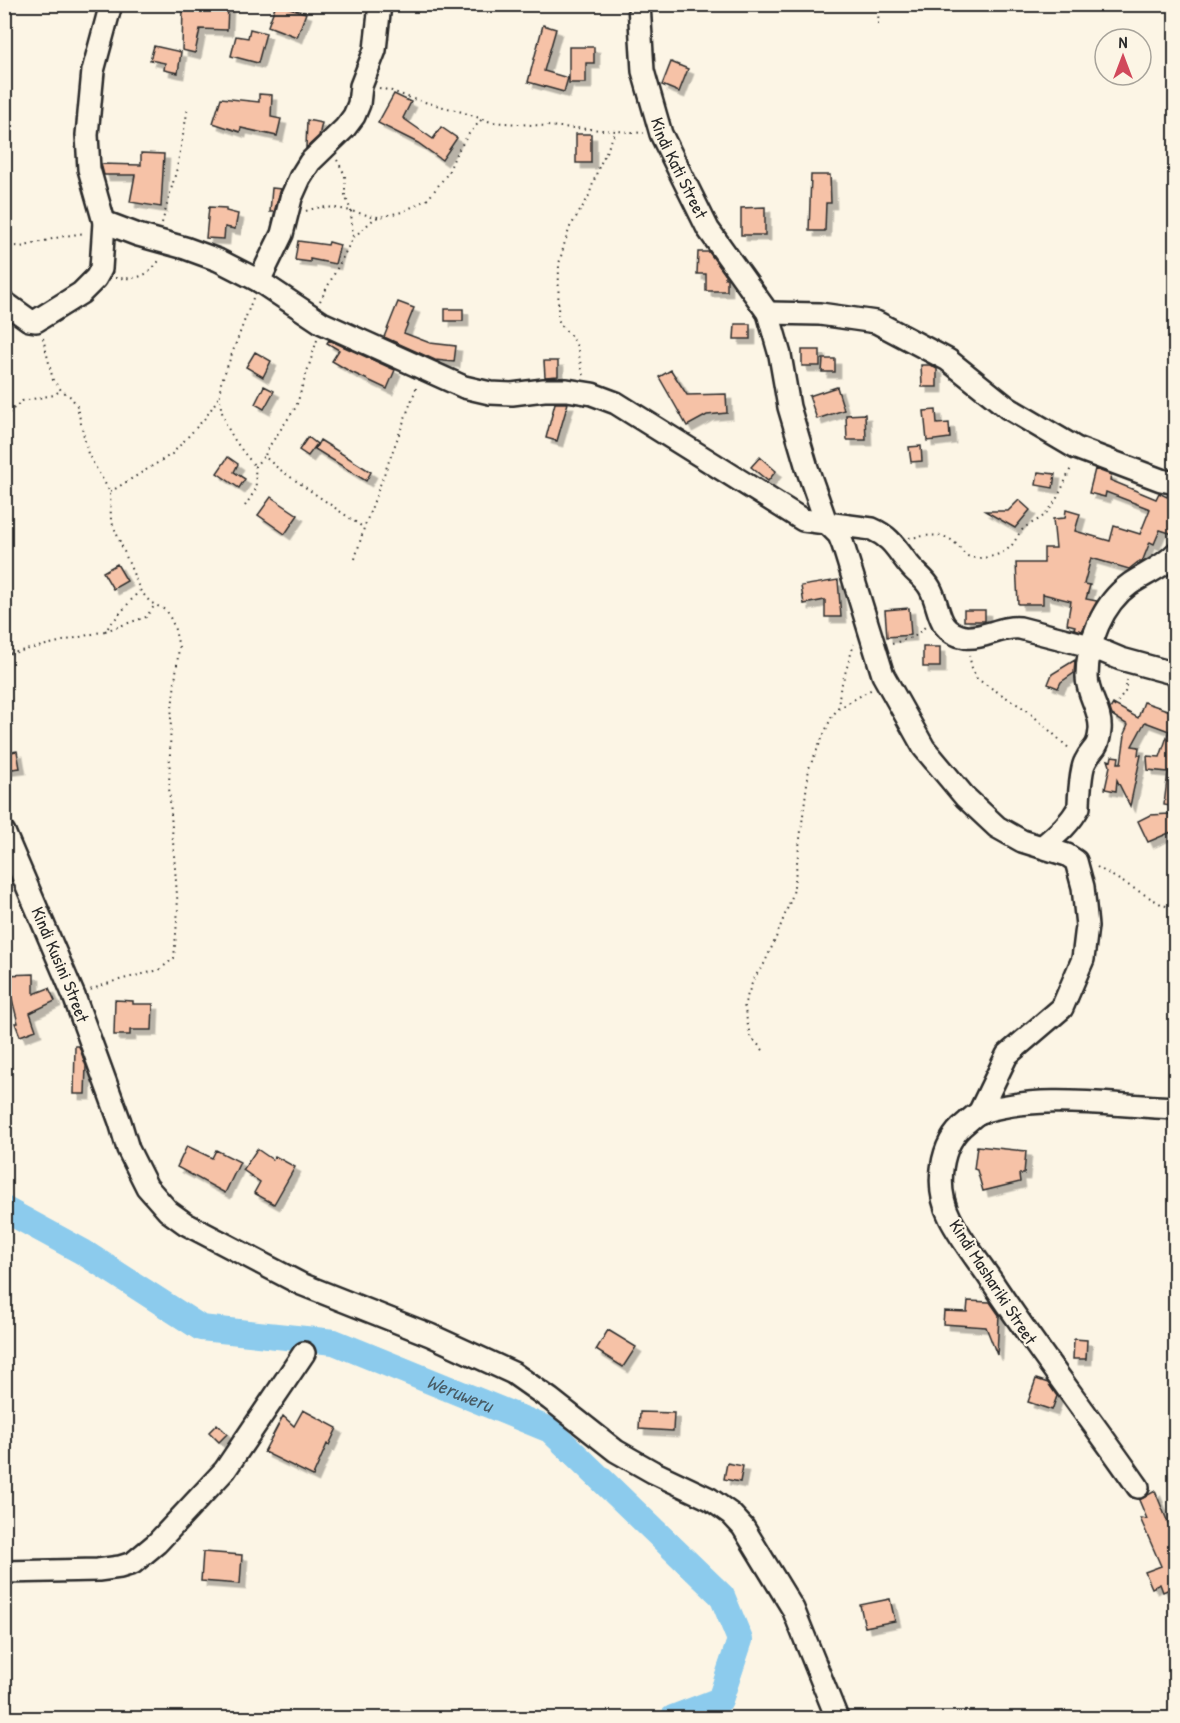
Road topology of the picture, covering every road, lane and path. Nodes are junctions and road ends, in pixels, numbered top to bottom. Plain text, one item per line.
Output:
1 (111, 4) edge
2 (380, 4) edge
3 (639, 4) edge
4 (879, 4) edge
5 (878, 24) dead end
6 (361, 86) junction
7 (188, 108) dead end
8 (482, 119) junction
9 (616, 131) junction
10 (661, 134) junction
11 (325, 146) junction
12 (306, 211) dead end
13 (351, 211) junction
14 (379, 217) junction
15 (104, 226) junction
16 (353, 238) junction
17 (158, 240) junction
18 (4, 244) edge
19 (185, 248) junction
20 (96, 278) junction
21 (260, 281) junction
22 (4, 302) edge
23 (768, 312) junction
24 (47, 315) junction
25 (317, 320) junction
26 (423, 370) junction
27 (61, 390) junction
28 (592, 394) junction
29 (219, 397) junction
30 (4, 417) edge
31 (1080, 450) junction
32 (265, 455) junction
33 (255, 466) junction
34 (1176, 483) edge
35 (110, 492) junction
36 (244, 506) dead end
37 (826, 522) junction
38 (364, 528) junction
39 (891, 540) junction
40 (1176, 553) edge
41 (355, 559) dead end
42 (140, 590) junction
43 (155, 605) junction
44 (938, 608) junction
45 (866, 623) junction
46 (105, 631) junction
47 (966, 637) junction
48 (1090, 646) junction
49 (875, 649) junction
50 (4, 655) edge
51 (1121, 659) junction
52 (1176, 674) edge
53 (884, 675) junction
54 (838, 709) junction
55 (1100, 722) junction
56 (1085, 761) junction
57 (4, 832) edge
58 (1042, 847) junction
59 (1072, 857) junction
60 (1176, 910) edge
61 (74, 996) junction
62 (763, 1050) dead end
63 (1176, 1108) edge
64 (979, 1113) junction
65 (304, 1353) dead end
66 (1138, 1487) dead end
67 (4, 1572) edge
68 (837, 1719) edge

1 - 15 street
2 - 6 street
3 - 10 street, Kindi Kati Street
4 - 5 path
6 - 8 path
6 - 11 street
7 - 17 path
8 - 9 path
8 - 14 path
9 - 10 path
9 - 28 path
10 - 23 street, Kindi Kati Street
11 - 13 path
11 - 21 street
12 - 13 path
13 - 14 path
13 - 16 path
14 - 16 path
15 - 17 street
15 - 18 path
15 - 20 street
16 - 25 path
17 - 19 street
19 - 20 path
19 - 21 street
20 - 24 street
21 - 25 street
21 - 29 path
22 - 24 street
23 - 31 street
23 - 37 street
24 - 27 path
25 - 26 street
25 - 32 path
26 - 28 street
26 - 38 path
27 - 30 path
27 - 35 path
28 - 37 street
29 - 33 path
29 - 35 path
31 - 34 street
31 - 39 path
32 - 33 path
32 - 38 path
33 - 36 path
35 - 42 path
37 - 39 street
37 - 45 street
38 - 41 path
39 - 44 street
40 - 48 street
42 - 43 path
42 - 46 path
43 - 46 path
43 - 61 path
44 - 47 street
44 - 49 path
45 - 49 street
45 - 54 path
46 - 50 path
47 - 48 street
47 - 56 path
48 - 51 street
48 - 55 street
49 - 53 street
51 - 52 street
51 - 55 path
53 - 54 path
53 - 58 street
54 - 62 path
55 - 56 street
56 - 58 street
57 - 61 street, Kindi Kusini Street
58 - 59 street
59 - 60 path
59 - 64 street
61 - 68 street, Kindi Kusini Street
63 - 64 street
64 - 66 street, Kindi Mashariki Street
65 - 67 street

